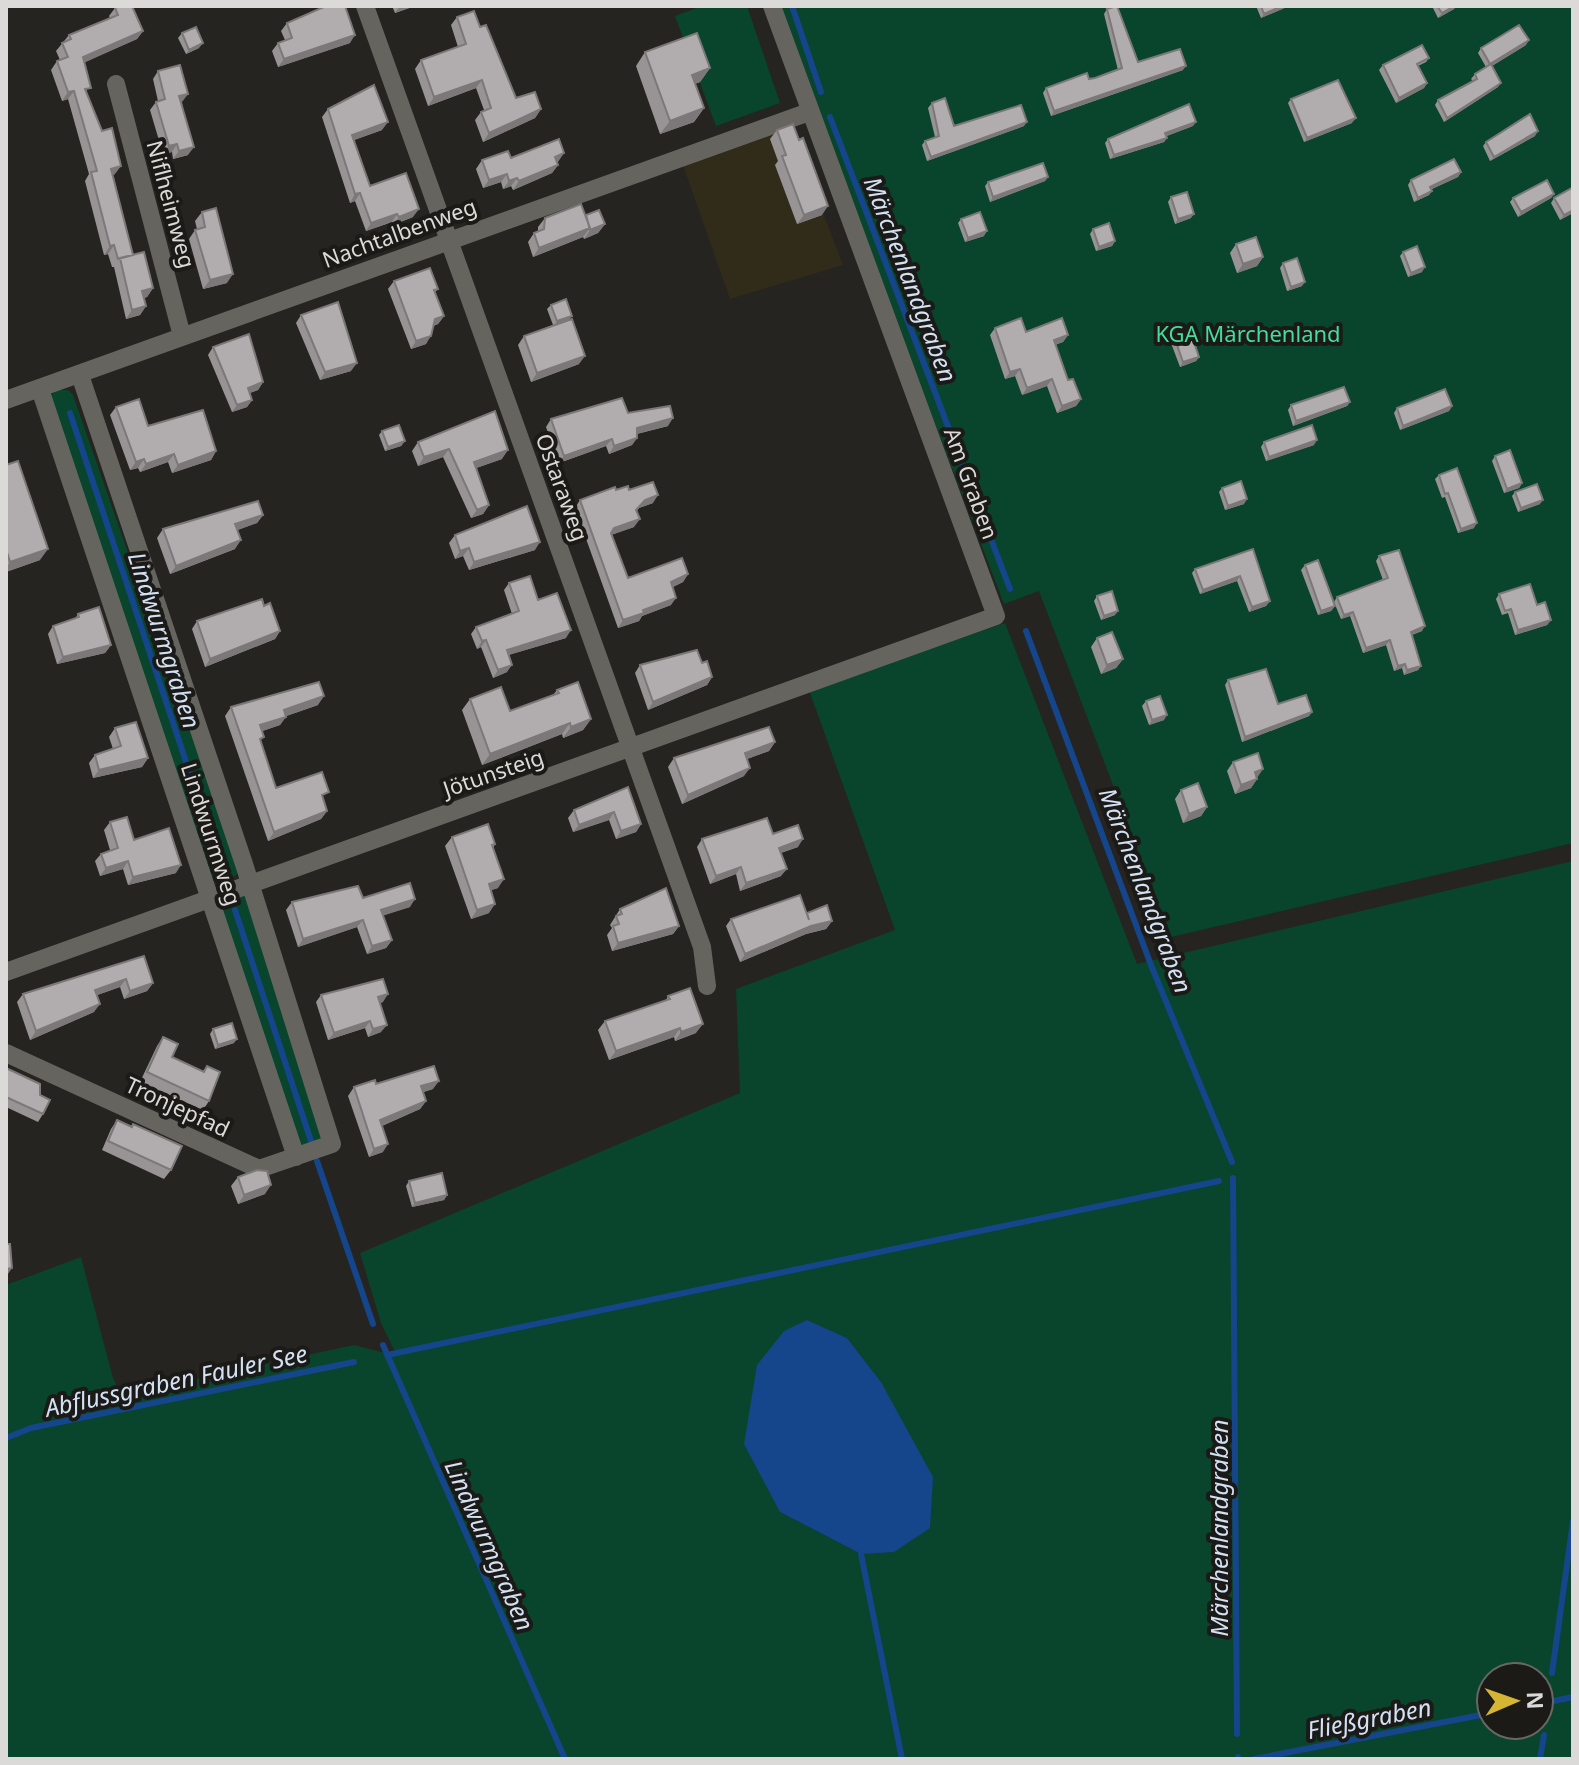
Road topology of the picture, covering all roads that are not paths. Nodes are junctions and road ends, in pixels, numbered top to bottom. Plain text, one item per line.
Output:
1 (365, 6) edge
2 (772, 6) edge
3 (116, 84) dead end
4 (809, 112) junction
5 (449, 239) junction
6 (182, 336) junction
7 (80, 375) junction
8 (40, 389) junction
9 (6, 400) edge
10 (996, 616) joint
11 (631, 748) junction
12 (249, 884) junction
13 (207, 898) junction
14 (6, 972) edge
15 (707, 986) dead end
16 (6, 1053) edge
17 (332, 1144) joint
18 (296, 1157) junction

1 - 5 street, Ostaraweg
2 - 4 street, Am Graben
3 - 6 street, Niflheimweg
4 - 5 street, Nachtalbenweg
4 - 10 street, Am Graben
5 - 6 street, Nachtalbenweg
5 - 11 street, Ostaraweg
6 - 7 street, Nachtalbenweg
7 - 8 street, Nachtalbenweg
7 - 12 street, Lindwurmweg
8 - 9 street, Nachtalbenweg
8 - 13 street, Lindwurmweg
10 - 11 street, Jötunsteig
11 - 12 street, Jötunsteig
11 - 15 street, Ostaraweg
12 - 13 street, Jötunsteig
12 - 17 street, Lindwurmweg
13 - 14 street, Jötunsteig
13 - 18 street, Lindwurmweg
16 - 18 street, Tronjepfad
17 - 18 street, Tronjepfad

